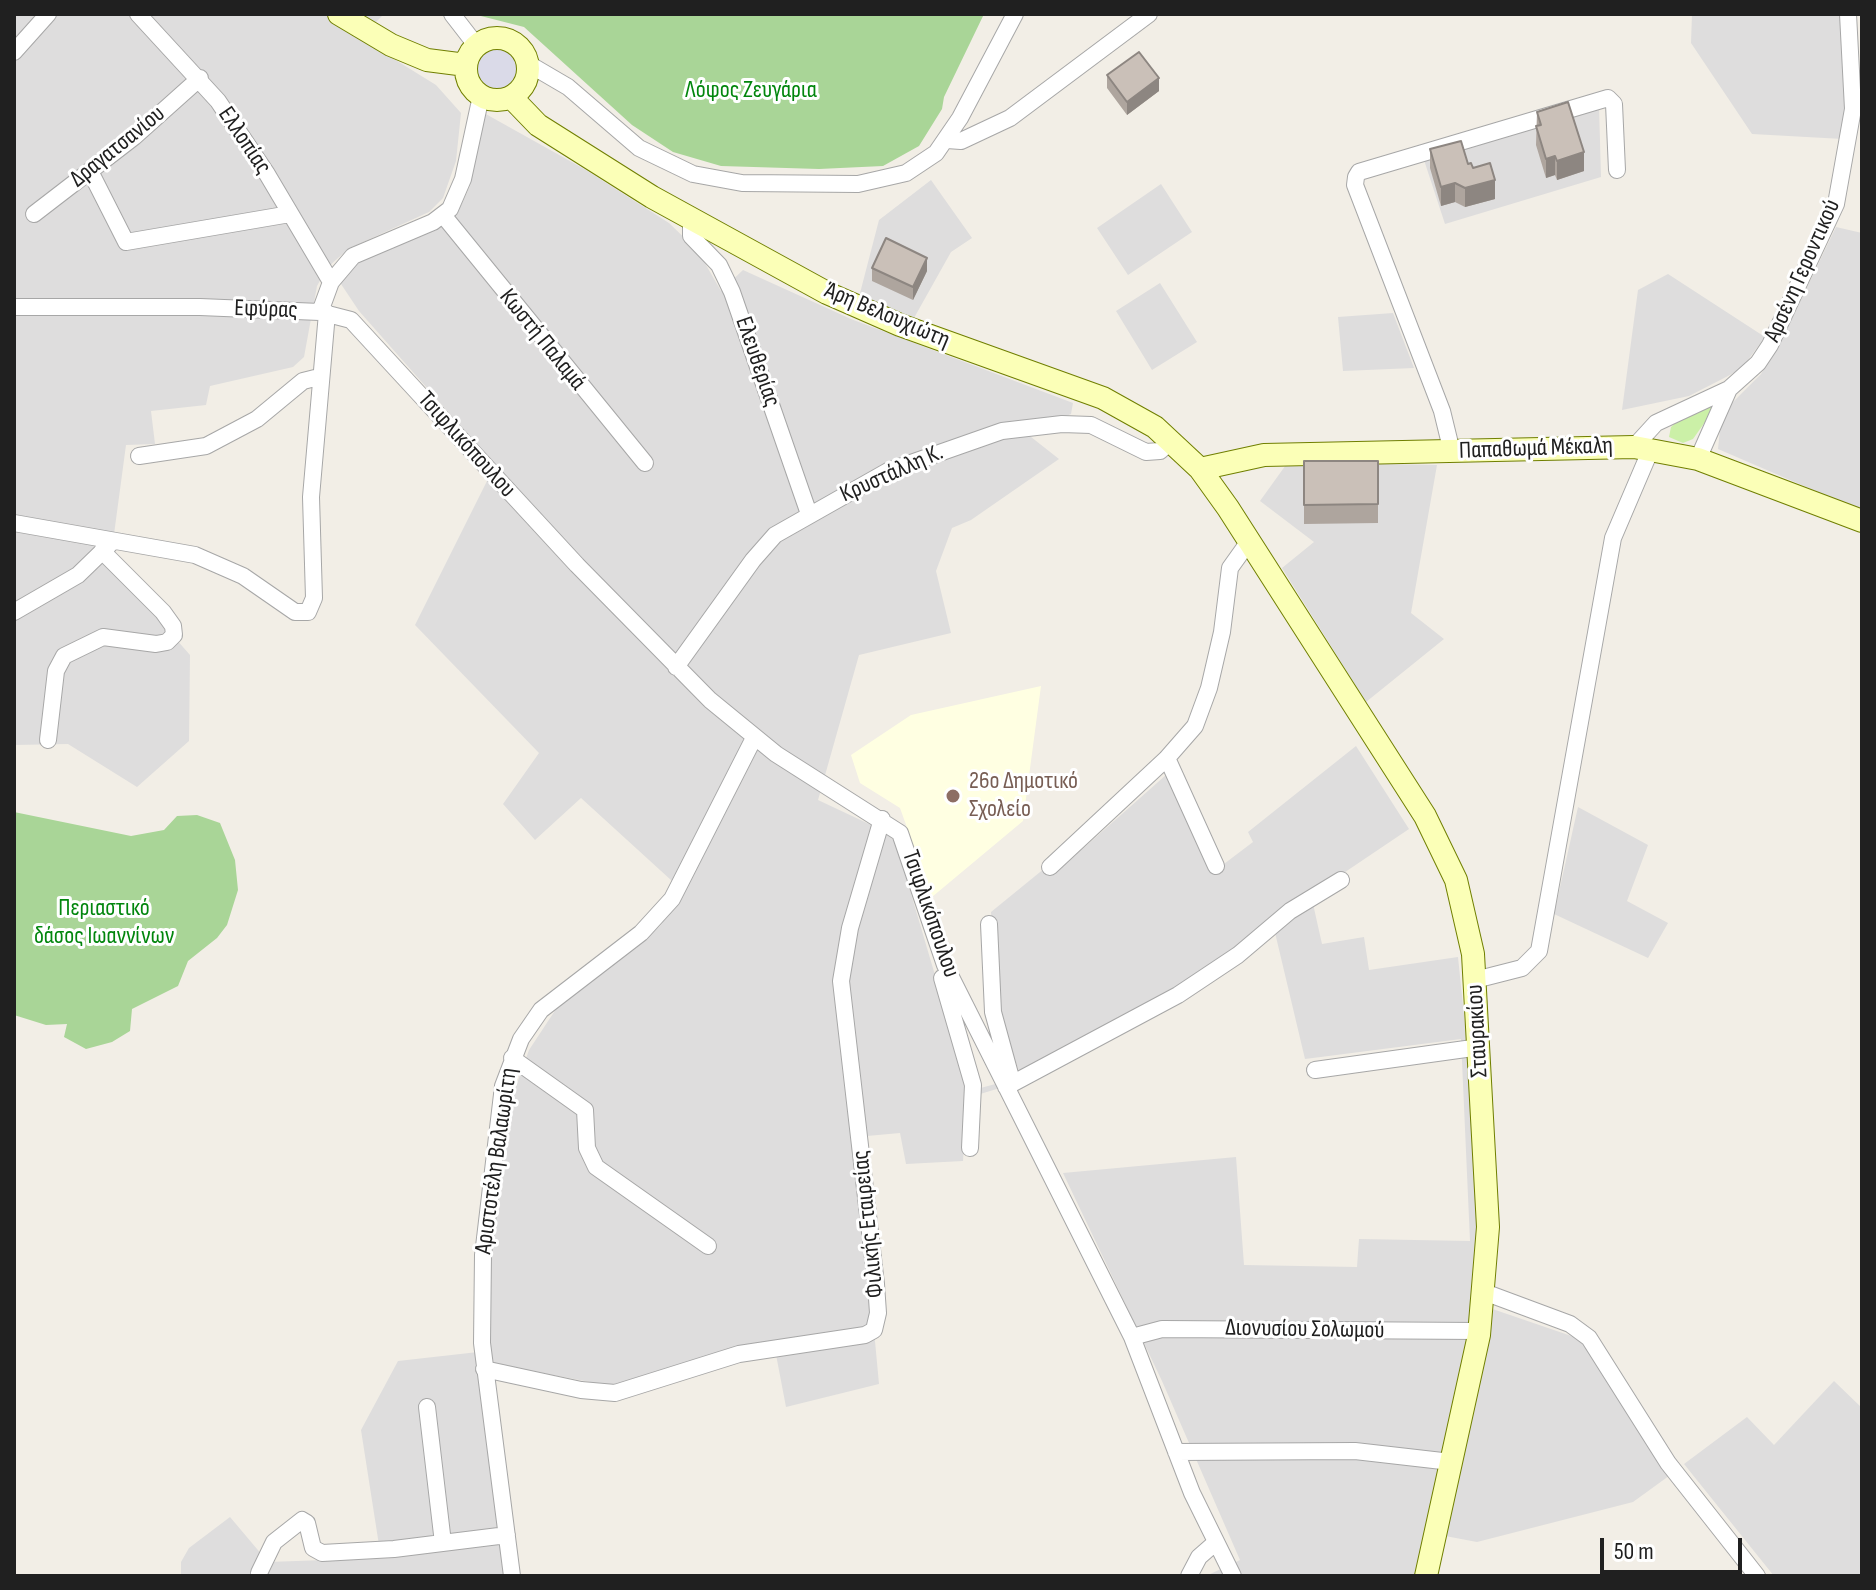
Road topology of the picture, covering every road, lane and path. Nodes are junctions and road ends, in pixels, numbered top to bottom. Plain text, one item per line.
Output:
1 (48, 14) edge
2 (138, 14) edge
3 (339, 14) edge
4 (452, 14) edge
5 (1015, 14) edge
6 (1149, 14) edge
7 (1848, 14) edge
8 (14, 52) edge
9 (471, 55) junction
10 (527, 63) junction
11 (200, 78) junction
12 (481, 96) junction
13 (511, 97) junction
14 (947, 140) junction
15 (1617, 170) dead end
16 (90, 171) junction
17 (34, 214) dead end
18 (290, 214) junction
19 (443, 215) junction
20 (691, 220) junction
21 (331, 282) junction
22 (14, 307) edge
23 (324, 313) junction
24 (319, 377) junction
25 (1729, 389) junction
26 (1171, 441) junction
27 (1643, 448) junction
28 (1452, 452) junction
29 (139, 456) dead end
30 (1698, 459) junction
31 (645, 463) dead end
32 (1200, 469) junction
33 (809, 514) junction
34 (1862, 521) edge
35 (17, 528) edge
36 (1250, 540) junction
37 (108, 545) junction
38 (14, 612) edge
39 (676, 667) junction
40 (754, 738) junction
41 (48, 740) dead end
42 (1167, 758) junction
43 (882, 819) junction
44 (1216, 866) dead end
45 (1050, 867) dead end
46 (1341, 880) dead end
47 (989, 924) dead end
48 (940, 953) junction
49 (1475, 980) junction
50 (1480, 1047) junction
51 (512, 1058) junction
52 (1315, 1070) dead end
53 (1006, 1087) junction
54 (970, 1148) dead end
55 (708, 1246) dead end
56 (1484, 1292) junction
57 (1480, 1331) junction
58 (1132, 1337) junction
59 (484, 1369) junction
60 (427, 1407) dead end
61 (1176, 1452) junction
62 (1451, 1462) junction
63 (507, 1535) junction
64 (443, 1543) junction
65 (1215, 1543) junction
66 (259, 1573) dead end
67 (512, 1576) edge
68 (1189, 1576) edge
69 (1233, 1576) edge
70 (1426, 1576) edge
71 (1757, 1576) edge

1 - 8 street
2 - 11 street, Ελλοπίας
3 - 9 street
4 - 9 street
5 - 14 street
6 - 14 street
7 - 25 street, Αρσένη Γεροντικού
9 - 10 street
9 - 12 street
10 - 13 street
10 - 14 street
11 - 16 street, Δραγατσανίου
11 - 18 street, Ελλοπίας
12 - 13 street
12 - 19 street
13 - 20 street, Άρη Βελουχιώτη
15 - 28 street
16 - 17 street, Δραγατσανίου
16 - 18 street
18 - 21 street, Ελλοπίας
19 - 21 street, Εφύρας
19 - 31 street, Κωστή Παλαμά
20 - 26 street, Άρη Βελουχιώτη
20 - 33 street, Ελευθερίας
21 - 23 street, Εφύρας
22 - 23 street, Εφύρας
23 - 24 street
23 - 39 street, Τσιφλικόπουλου
24 - 29 street
24 - 37 street
25 - 27 street
25 - 30 street, Αρσένη Γεροντικού
26 - 32 street, Άρη Βελουχιώτη
26 - 33 street, Κρυστάλλη Κ.
27 - 28 street, Παπαθωμά Μέκαλη
27 - 30 street, Παπαθωμά Μέκαλη
27 - 49 street
28 - 32 street, Παπαθωμά Μέκαλη
30 - 34 street, Παπαθωμά Μέκαλη
32 - 36 street, Άρη Βελουχιώτη
33 - 39 street, Κρυστάλλη Κ.
35 - 37 street
36 - 42 street
36 - 49 street, Σταυρακίου
37 - 38 street
37 - 41 street
39 - 40 street, Τσιφλικόπουλου
40 - 43 street, Τσιφλικόπουλου
40 - 51 street, Αριστοτέλη Βαλαωρίτη
42 - 44 street
42 - 45 street
43 - 48 street, Τσιφλικόπουλου
43 - 59 street, Φιλικής Εταιρείας
46 - 53 street
47 - 53 street
48 - 53 street, Τσιφλικόπουλου
48 - 54 street
49 - 50 street, Σταυρακίου
50 - 52 street
50 - 56 street, Σταυρακίου
51 - 55 street
51 - 59 street, Αριστοτέλη Βαλαωρίτη
53 - 58 street, Τσιφλικόπουλου
56 - 57 street, Σταυρακίου
56 - 71 street
57 - 58 street, Διονυσίου Σολωμού
57 - 62 street, Σταυρακίου
58 - 61 street, Τσιφλικόπουλου
59 - 63 street, Αριστοτέλη Βαλαωρίτη
60 - 64 street
61 - 62 street
61 - 65 street, Τσιφλικόπουλου
62 - 70 street, Σταυρακίου
63 - 64 street
63 - 67 street, Αριστοτέλη Βαλαωρίτη
64 - 66 street
65 - 68 street
65 - 69 street, Τσιφλικόπουλου

